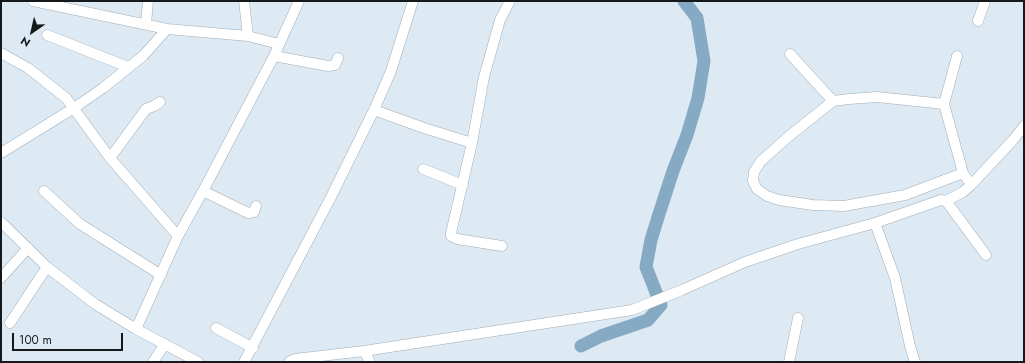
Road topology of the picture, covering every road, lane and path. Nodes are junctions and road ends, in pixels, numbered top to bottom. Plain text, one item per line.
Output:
1 (33, 1) edge
2 (148, 1) edge
3 (244, 1) edge
4 (299, 1) edge
5 (413, 1) edge
6 (510, 1) edge
7 (985, 1) edge
8 (978, 21) dead end
9 (146, 24) junction
10 (167, 29) junction
11 (47, 35) dead end
12 (248, 36) junction
13 (279, 44) junction
14 (790, 54) dead end
15 (274, 56) junction
16 (957, 56) dead end
17 (3, 57) edge
18 (338, 58) dead end
19 (128, 67) junction
20 (833, 101) junction
21 (160, 102) dead end
22 (944, 104) junction
23 (74, 108) junction
24 (374, 110) junction
25 (1024, 126) edge
26 (472, 143) junction
27 (1, 152) edge
28 (110, 158) junction
29 (423, 169) dead end
30 (963, 173) junction
31 (463, 185) junction
32 (971, 185) junction
33 (44, 191) dead end
34 (203, 191) junction
35 (946, 201) junction
36 (256, 206) dead end
37 (1, 222) edge
38 (874, 223) junction
39 (178, 236) junction
40 (502, 246) dead end
41 (28, 248) junction
42 (986, 255) dead end
43 (47, 267) junction
44 (161, 275) junction
45 (1, 278) edge
46 (798, 318) dead end
47 (10, 323) dead end
48 (136, 328) junction
49 (216, 328) dead end
50 (166, 344) junction
51 (253, 348) junction
52 (364, 351) junction
53 (154, 362) edge
54 (198, 362) edge
55 (244, 362) edge
56 (289, 362) edge
57 (370, 362) edge
58 (789, 362) edge
59 (916, 362) edge

1 - 9 street
2 - 9 street
3 - 12 street
4 - 13 street
5 - 24 street
6 - 26 street
7 - 8 street
9 - 10 street
10 - 12 street
10 - 19 street
11 - 19 street
12 - 13 street
13 - 15 street
14 - 20 street
15 - 18 street
15 - 34 street
16 - 22 street
17 - 23 street
19 - 23 street
20 - 22 street
20 - 30 street
21 - 28 street
22 - 30 street
23 - 27 street
23 - 28 street
24 - 26 street
24 - 51 street
25 - 32 street
26 - 31 street
28 - 39 street
29 - 31 street
30 - 32 street
31 - 40 street
32 - 35 street
33 - 44 street
34 - 36 street
34 - 39 street
35 - 38 street
35 - 42 street
37 - 41 street
38 - 52 street
38 - 59 street
39 - 44 street
41 - 43 street
41 - 45 street
43 - 47 street
43 - 48 street
44 - 48 street
46 - 58 street
48 - 50 street
49 - 51 street
50 - 53 street
50 - 54 street
51 - 55 street
52 - 56 street
52 - 57 street

